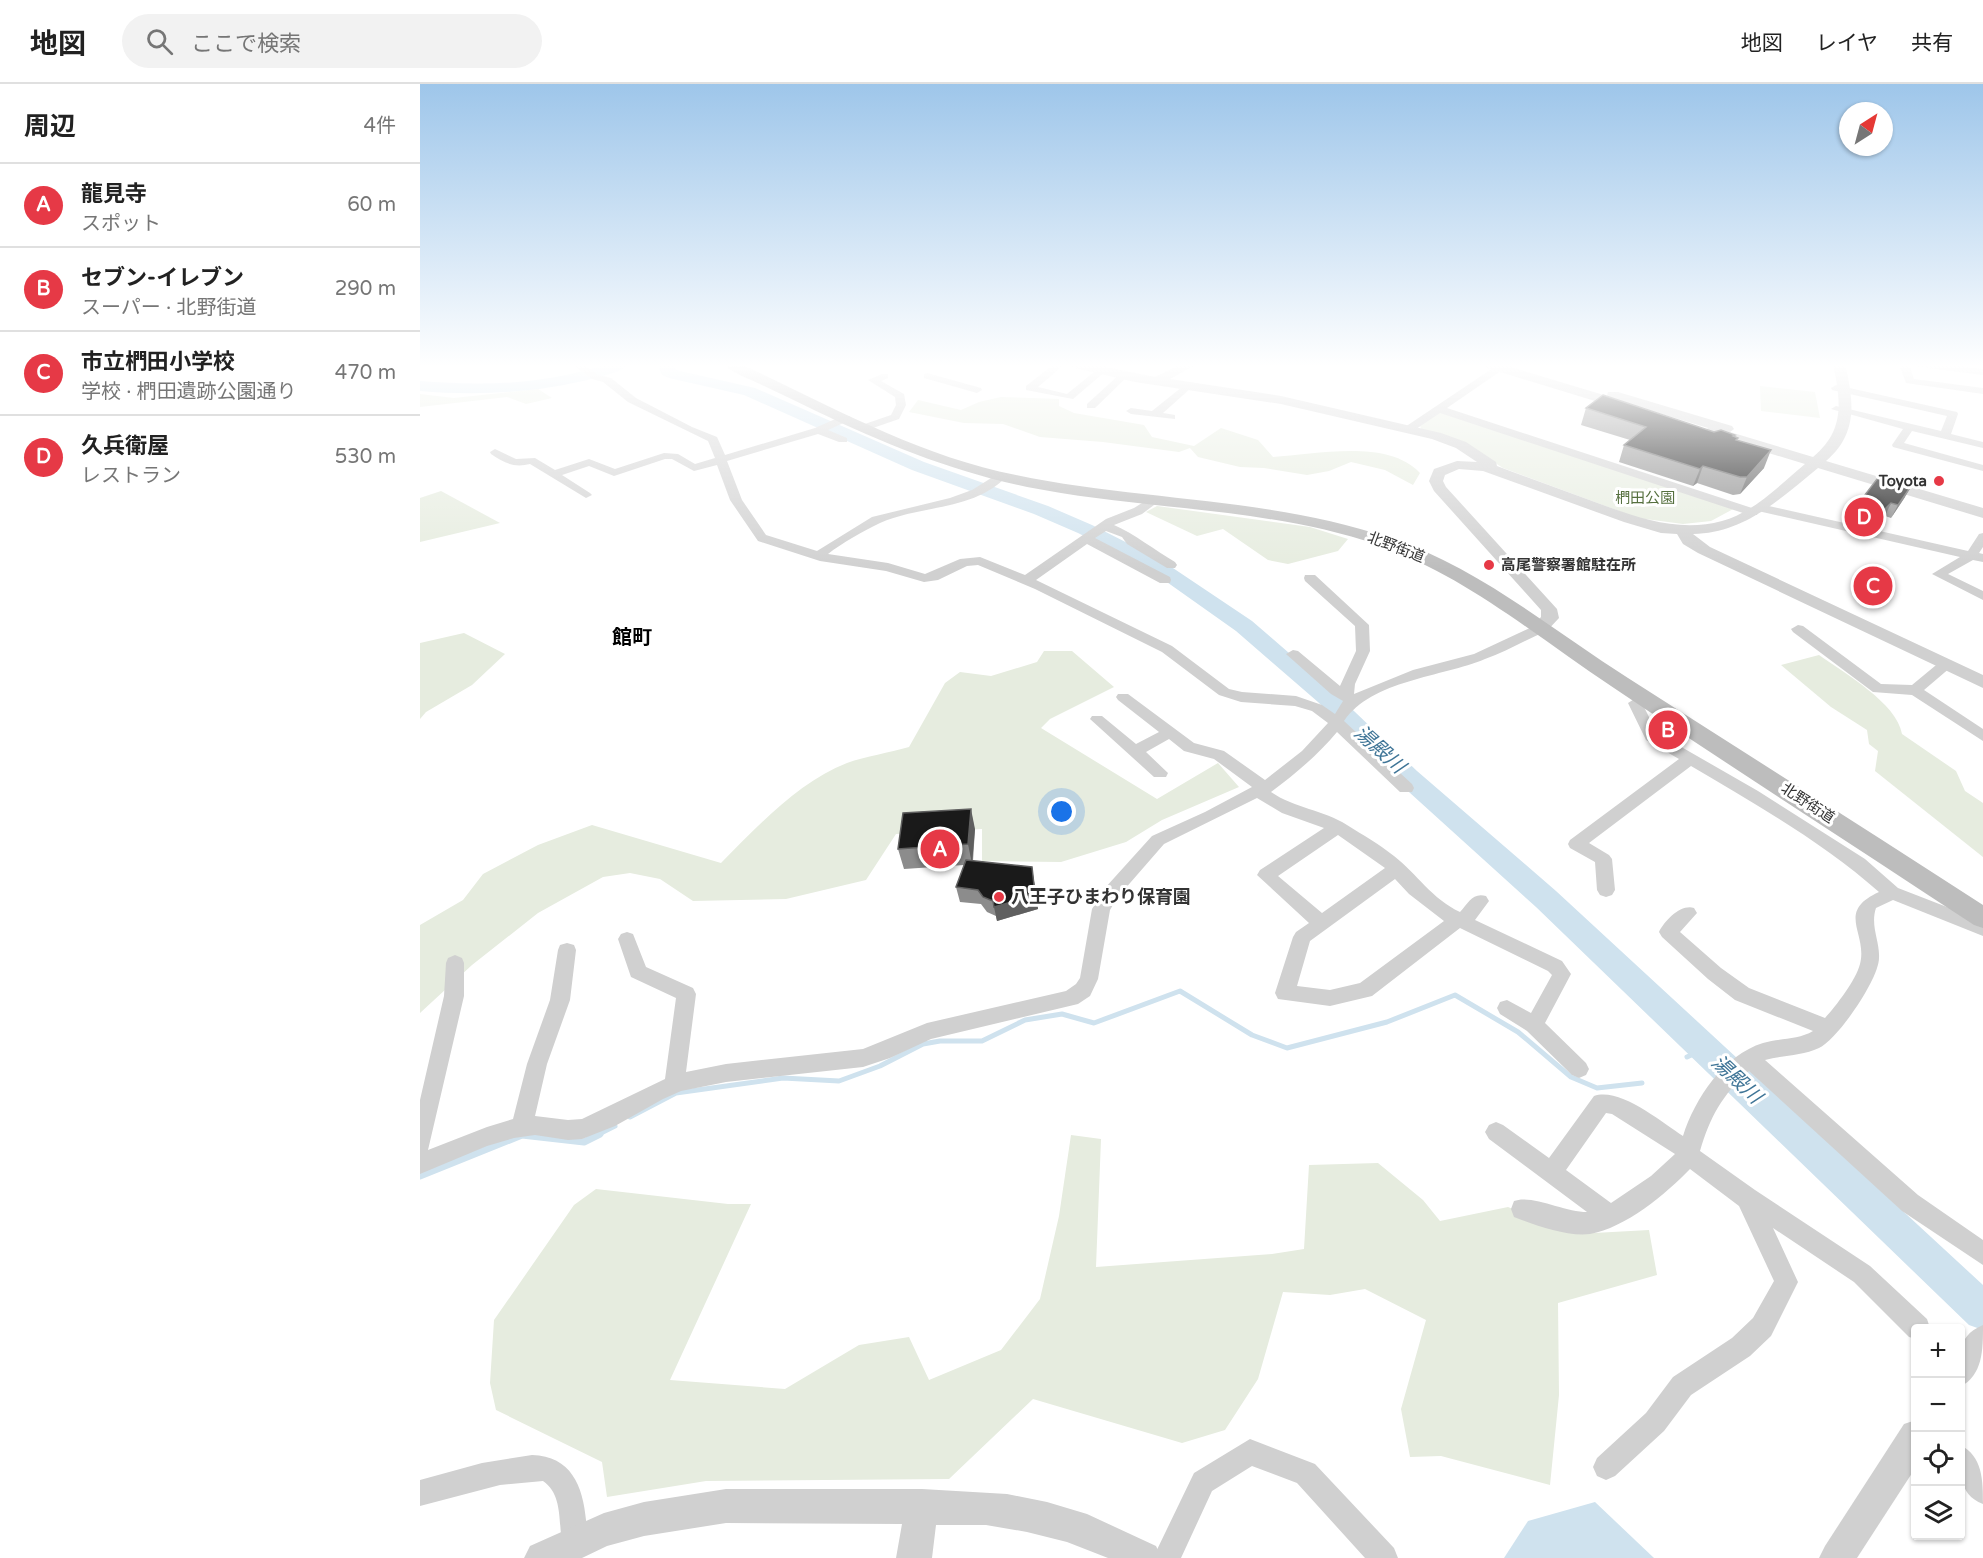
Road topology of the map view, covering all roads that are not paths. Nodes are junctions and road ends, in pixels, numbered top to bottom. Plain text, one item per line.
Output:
1 (698, 433) edge
2 (808, 433) edge
3 (828, 433) edge
4 (879, 433) edge
5 (1423, 433) edge
6 (1514, 433) edge
7 (1727, 433) edge
8 (1837, 433) edge
9 (1905, 433) edge
10 (1936, 433) edge
11 (1945, 435) joint
12 (843, 440) dead end
13 (1983, 445) edge
14 (495, 452) dead end
15 (722, 459) junction
16 (1818, 460) junction
17 (1983, 468) edge
18 (1500, 471) junction
19 (554, 474) junction
20 (994, 481) junction
21 (586, 495) dead end
22 (1154, 500) junction
23 (1983, 506) edge
24 (1756, 510) junction
25 (1983, 513) edge
26 (1103, 527) junction
27 (1683, 530) junction
28 (1983, 537) edge
29 (1089, 538) junction
30 (1978, 556) edge
31 (820, 557) junction
32 (1171, 565) dead end
33 (1310, 578) dead end
34 (1027, 580) junction
35 (1164, 580) dead end
36 (1983, 596) edge
37 (1539, 628) junction
38 (1798, 629) dead end
39 (1293, 654) dead end
40 (1946, 664) junction
41 (1983, 682) edge
42 (1915, 690) junction
43 (1122, 697) dead end
44 (1644, 698) junction
45 (1344, 709) junction
46 (1097, 719) dead end
47 (1170, 732) junction
48 (1983, 736) edge
49 (1136, 751) junction
50 (1690, 759) junction
51 (1160, 773) dead end
52 (1406, 788) dead end
53 (1262, 790) junction
54 (1338, 827) junction
55 (1854, 833) junction
56 (1859, 864) junction
57 (1397, 868) junction
58 (1606, 890) dead end
59 (1892, 893) junction
60 (1480, 901) dead end
61 (1688, 913) dead end
62 (1983, 918) edge
63 (1460, 921) junction
64 (1320, 922) junction
65 (1983, 929) edge
66 (627, 939) dead end
67 (567, 950) dead end
68 (455, 963) dead end
69 (1507, 1008) dead end
70 (1534, 1025) junction
71 (1827, 1028) junction
72 (1749, 1059) junction
73 (1579, 1069) dead end
74 (674, 1084) junction
75 (522, 1127) junction
76 (1496, 1132) dead end
77 (420, 1145) edge
78 (1689, 1153) junction
79 (420, 1164) edge
80 (1552, 1172) junction
81 (1747, 1198) junction
82 (1522, 1209) dead end
83 (1609, 1215) junction
84 (1983, 1254) edge
85 (1913, 1324) edge
86 (1983, 1340) edge
87 (1965, 1365) edge
88 (1911, 1444) edge
89 (1965, 1465) edge
90 (1606, 1467) dead end
91 (1983, 1491) edge
92 (420, 1493) edge
93 (922, 1506) junction
94 (575, 1543) junction
95 (542, 1558) edge
96 (914, 1558) edge
97 (1144, 1558) edge
98 (1167, 1558) edge
99 (1384, 1558) edge
100 (1837, 1558) edge

1 - 15 street
2 - 15 street
3 - 12 street
4 - 20 main road, 北野街道
5 - 18 street
6 - 24 street
7 - 16 street
8 - 16 street
9 - 17 street
10 - 11 street
11 - 13 street
14 - 19 street
15 - 19 street
15 - 31 street
16 - 23 street
16 - 24 street
16 - 25 street
18 - 27 street
18 - 37 street
19 - 21 street
20 - 22 main road, 北野街道
20 - 31 street
22 - 26 street
22 - 37 main road, 北野街道
24 - 27 street
24 - 30 street
26 - 29 street
26 - 32 street
27 - 40 street
28 - 30 street
29 - 34 street
29 - 35 street
30 - 36 street
31 - 34 street
33 - 45 street
34 - 45 street
37 - 44 main road, 北野街道
37 - 45 street
38 - 42 street
39 - 45 street
40 - 41 street
40 - 42 street
42 - 48 street
43 - 47 street
44 - 50 street
44 - 55 main road, 北野街道
45 - 52 street
45 - 53 street
46 - 49 street
47 - 49 street
47 - 53 street
49 - 51 street
50 - 56 street
50 - 58 street
53 - 54 street
53 - 74 street
54 - 57 street
54 - 64 street
55 - 56 street
55 - 62 main road, 北野街道
56 - 59 street
57 - 63 street
57 - 64 street
59 - 65 street
59 - 71 street
60 - 63 street
61 - 71 street
63 - 64 street
63 - 70 street
66 - 74 street
67 - 75 street
68 - 77 street
69 - 70 street
70 - 73 street
71 - 72 street
72 - 78 street
72 - 84 street
74 - 75 street
75 - 79 street
76 - 80 street
78 - 80 street
78 - 81 street
78 - 83 street
80 - 83 street
81 - 85 street
81 - 90 street
82 - 83 street
86 - 87 street
88 - 100 street
89 - 91 street
92 - 94 street
93 - 94 street
93 - 96 street
93 - 97 street
94 - 95 street
98 - 99 street

